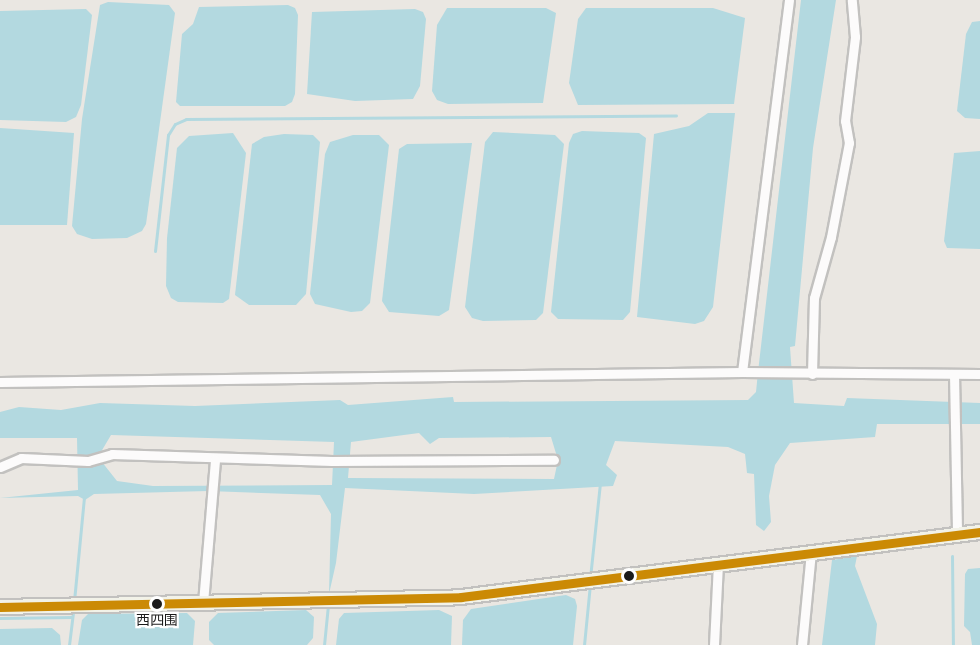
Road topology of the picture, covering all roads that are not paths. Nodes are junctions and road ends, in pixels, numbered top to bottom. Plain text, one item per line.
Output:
1 (789, 0) edge
2 (852, 0) edge
3 (742, 372) junction
4 (812, 374) junction
5 (954, 374) junction
6 (980, 374) edge
7 (0, 382) edge
8 (215, 459) dead end
9 (554, 460) dead end
10 (0, 467) edge
11 (980, 532) edge
12 (957, 533) junction
13 (811, 552) junction
14 (718, 564) junction
15 (203, 603) junction
16 (0, 607) edge
17 (714, 645) edge
18 (802, 645) edge

1 - 3 street
2 - 4 street
3 - 4 street
3 - 7 street
4 - 5 street
5 - 6 street
5 - 12 street
8 - 15 street
9 - 10 street
11 - 12 street
12 - 13 street
13 - 14 street
13 - 18 street
14 - 15 street
14 - 17 street
15 - 16 street

